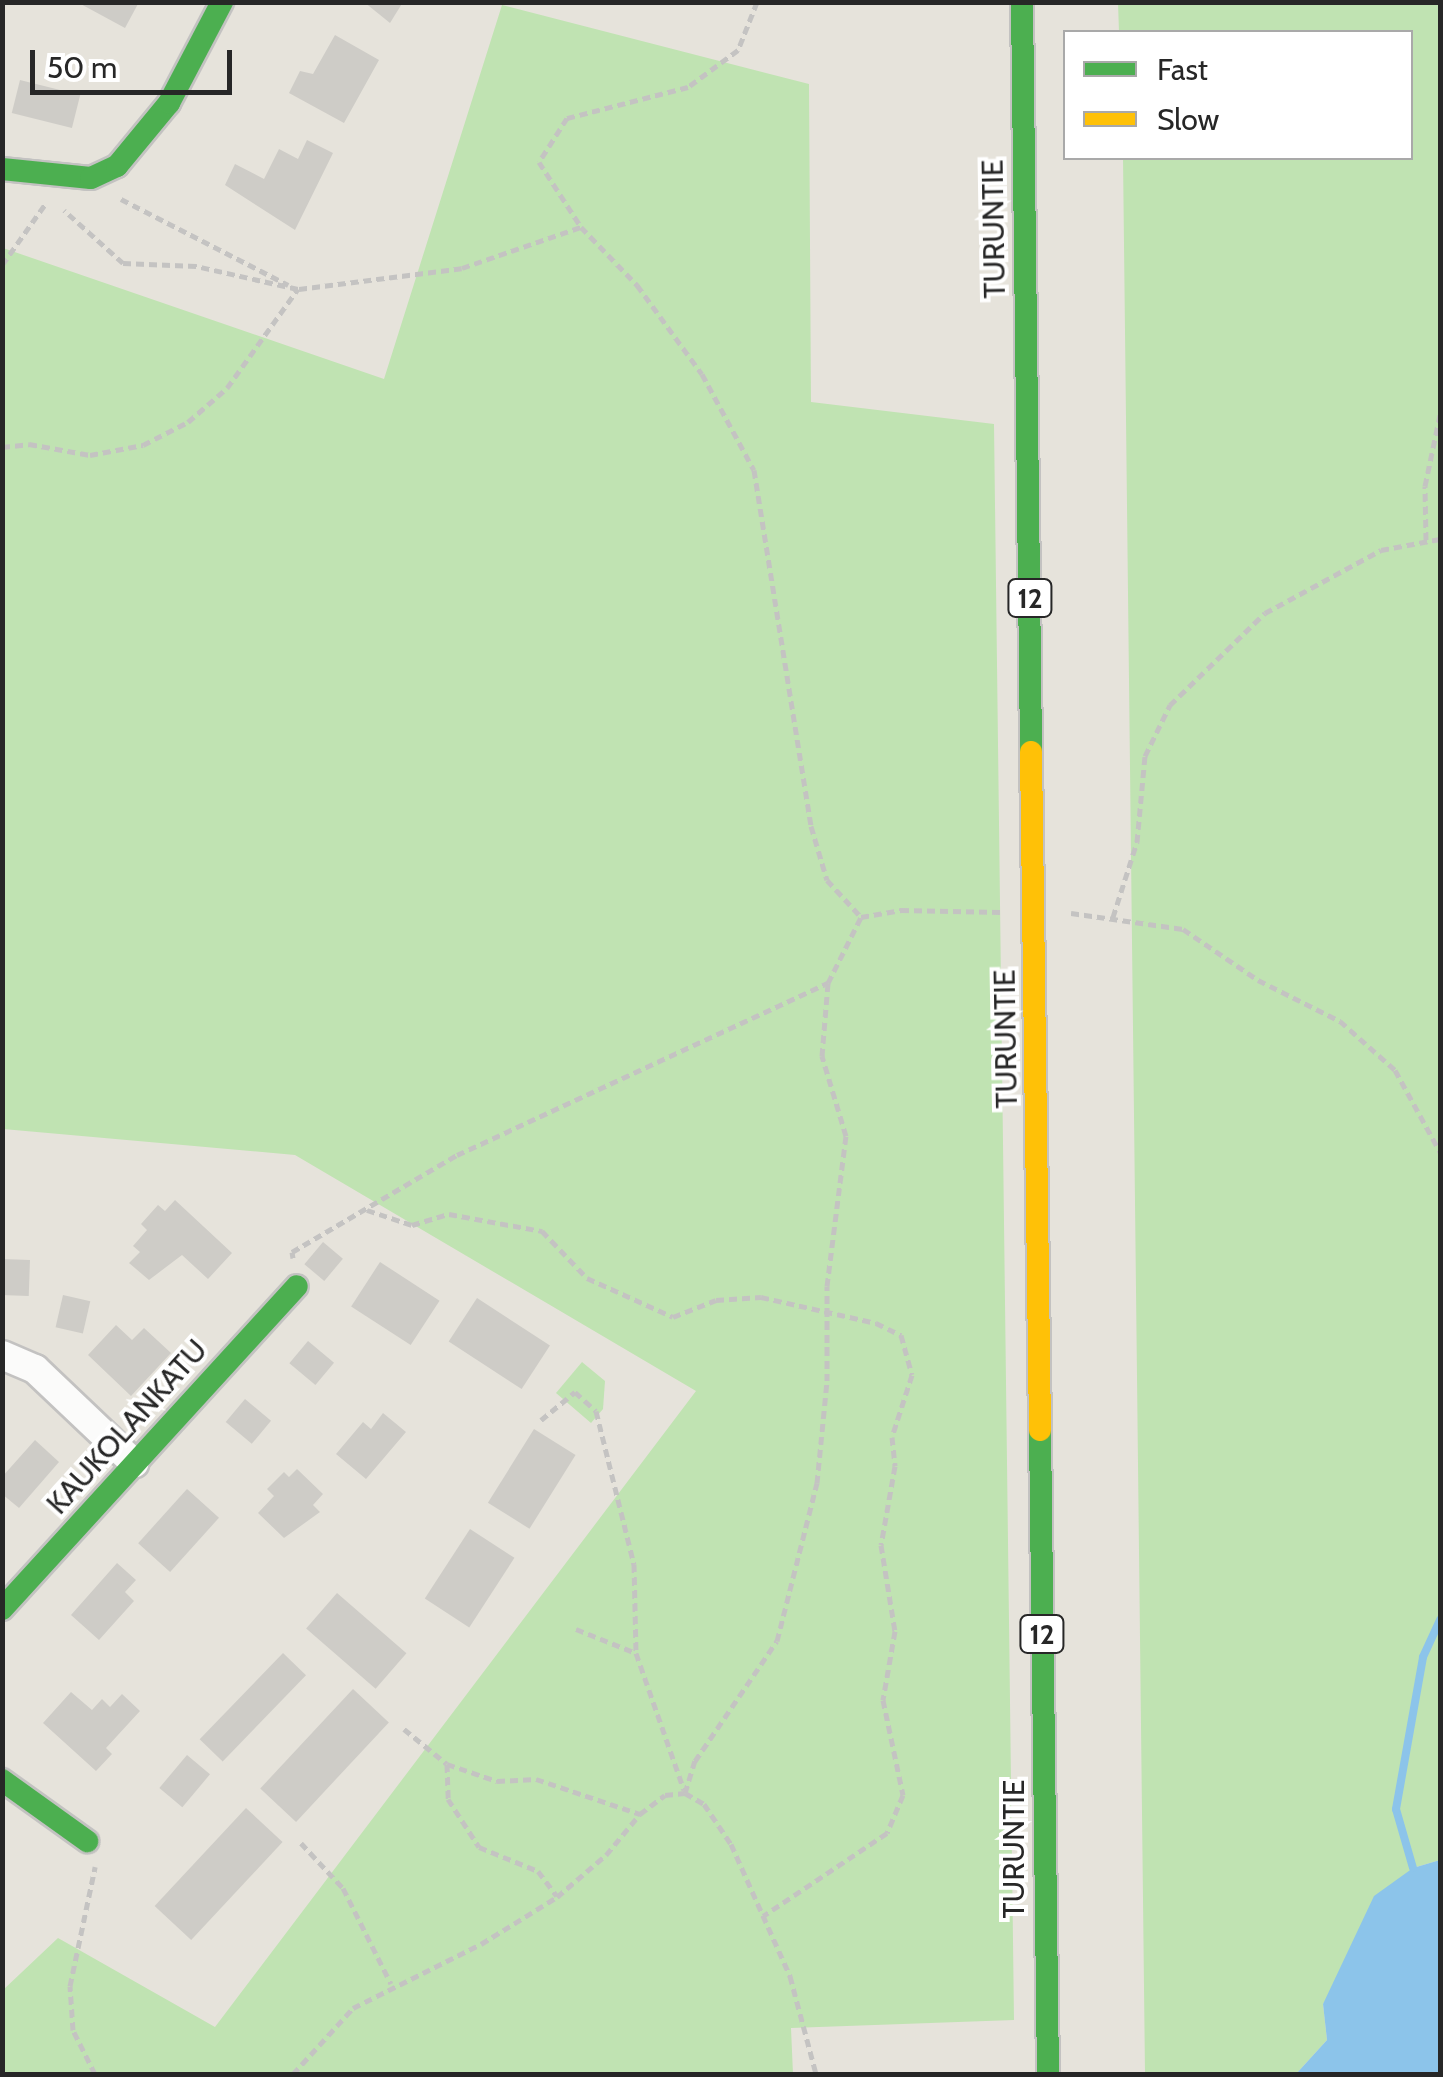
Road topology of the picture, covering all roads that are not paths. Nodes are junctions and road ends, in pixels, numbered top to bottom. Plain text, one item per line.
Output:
1 (222, 2) edge
2 (1022, 2) edge
3 (2, 169) edge
4 (297, 1286) road end
5 (2, 1355) edge
6 (134, 1463) junction
7 (2, 1608) edge
8 (2, 1780) edge
9 (87, 1841) road end
10 (1048, 2074) edge

1 - 3 main road
2 - 10 main road, TURUNTIE / 12
4 - 6 main road, KAUKOLANKATU
5 - 6 street
6 - 7 main road, KAUKOLANKATU
8 - 9 main road

